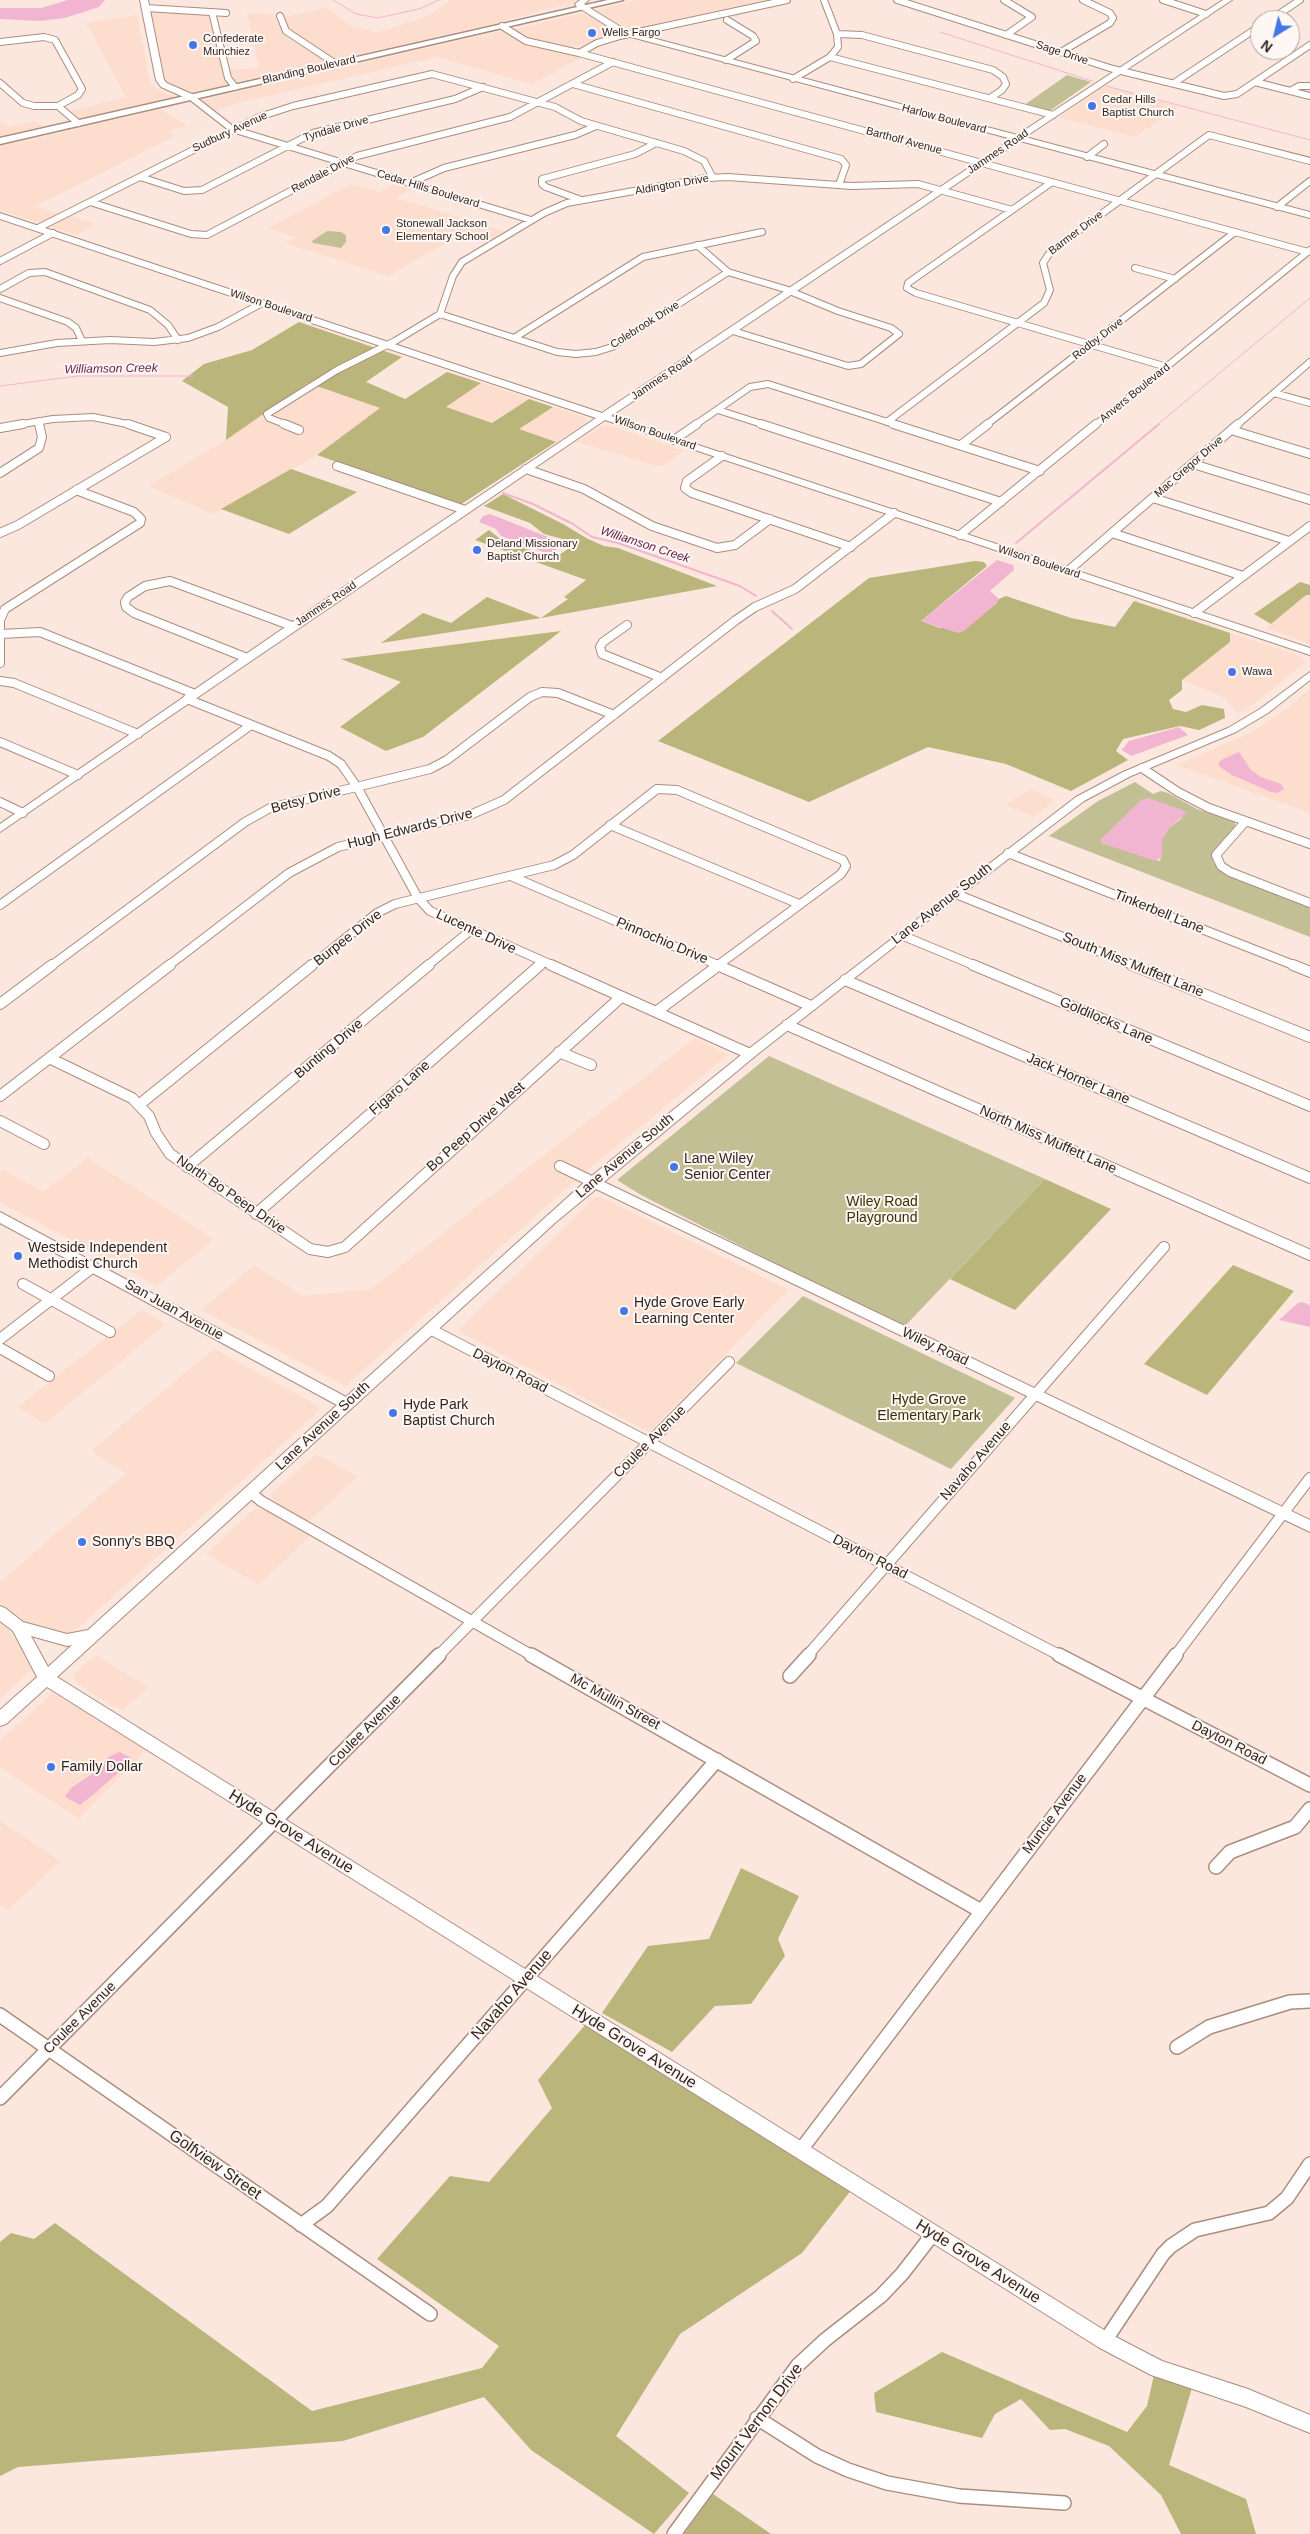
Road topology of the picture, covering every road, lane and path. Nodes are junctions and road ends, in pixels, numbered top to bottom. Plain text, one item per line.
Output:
1 (618, 0) edge
2 (788, 0) edge
3 (824, 0) edge
4 (897, 0) edge
5 (1004, 0) edge
6 (1083, 0) edge
7 (1163, 0) edge
8 (1228, 0) edge
9 (1300, 0) edge
10 (145, 4) edge
11 (584, 4) edge
12 (1285, 10) edge
13 (212, 12) junction
14 (226, 13) dead end
15 (1206, 14) junction
16 (280, 16) dead end
17 (727, 20) dead end
18 (502, 26) junction
19 (1250, 33) edge
20 (631, 34) junction
21 (837, 34) junction
22 (1006, 35) junction
23 (0, 42) edge
24 (1310, 44) edge
25 (1061, 52) junction
26 (578, 53) junction
27 (830, 56) junction
28 (726, 60) junction
29 (613, 62) junction
30 (336, 64) junction
31 (1120, 70) junction
32 (793, 78) junction
33 (1255, 82) junction
34 (0, 83) edge
35 (1174, 83) junction
36 (573, 84) junction
37 (1310, 86) edge
38 (483, 87) junction
39 (235, 88) junction
40 (1290, 91) junction
41 (1310, 96) edge
42 (191, 98) junction
43 (990, 98) junction
44 (540, 103) junction
45 (58, 106) junction
46 (1053, 115) junction
47 (78, 123) junction
48 (596, 126) junction
49 (232, 129) junction
50 (1018, 138) junction
51 (0, 141) edge
52 (656, 143) junction
53 (1104, 144) dead end
54 (286, 146) junction
55 (1087, 157) junction
56 (1310, 161) edge
57 (343, 163) junction
58 (981, 163) junction
59 (1155, 175) junction
60 (140, 177) junction
61 (713, 178) junction
62 (1310, 181) edge
63 (1052, 182) junction
64 (410, 183) junction
65 (839, 185) junction
66 (941, 190) junction
67 (581, 200) junction
68 (1120, 200) junction
69 (90, 202) junction
70 (1277, 207) junction
71 (1012, 210) junction
72 (1310, 215) edge
73 (0, 216) edge
74 (531, 220) junction
75 (38, 228) junction
76 (762, 232) dead end
77 (1235, 232) junction
78 (53, 233) junction
79 (697, 245) junction
80 (1309, 251) edge
81 (0, 261) edge
82 (1135, 268) dead end
83 (728, 272) junction
84 (1175, 279) junction
85 (0, 289) edge
86 (791, 291) junction
87 (0, 298) edge
88 (262, 303) junction
89 (440, 314) junction
90 (1018, 323) junction
91 (733, 331) junction
92 (514, 338) junction
93 (178, 340) junction
94 (82, 341) junction
95 (387, 344) junction
96 (1091, 344) junction
97 (0, 353) edge
98 (1310, 362) edge
99 (1167, 367) junction
100 (1274, 392) junction
101 (1310, 403) edge
102 (718, 410) junction
103 (605, 417) junction
104 (38, 422) junction
105 (887, 422) junction
106 (0, 428) edge
107 (299, 430) dead end
108 (1231, 430) junction
109 (674, 440) junction
110 (961, 446) junction
111 (1310, 454) edge
112 (722, 456) junction
113 (1193, 464) junction
114 (337, 466) dead end
115 (526, 469) junction
116 (1040, 470) junction
117 (0, 473) edge
118 (76, 490) junction
119 (1153, 498) junction
120 (1310, 500) edge
121 (1001, 502) junction
122 (466, 510) junction
123 (894, 513) junction
124 (770, 519) junction
125 (1310, 526) edge
126 (0, 533) edge
127 (1112, 533) junction
128 (960, 535) junction
129 (1289, 541) junction
130 (851, 547) junction
131 (1068, 571) junction
132 (1243, 576) junction
133 (1194, 613) junction
134 (627, 625) dead end
135 (292, 626) junction
136 (1, 634) edge
137 (1310, 652) edge
138 (247, 658) junction
139 (0, 663) edge
140 (1310, 675) edge
141 (662, 678) junction
142 (0, 681) edge
143 (191, 696) junction
144 (614, 715) junction
145 (252, 725) junction
146 (138, 734) junction
147 (0, 742) edge
148 (1146, 767) junction
149 (78, 775) junction
150 (357, 787) junction
151 (0, 802) edge
152 (22, 813) junction
153 (1245, 822) junction
154 (610, 825) junction
155 (0, 829) edge
156 (384, 836) junction
157 (1310, 844) edge
158 (1008, 853) junction
159 (513, 877) junction
160 (956, 894) junction
161 (418, 898) junction
162 (1310, 903) edge
163 (799, 904) junction
164 (0, 905) edge
165 (471, 930) junction
166 (901, 936) junction
167 (544, 962) junction
168 (718, 965) junction
169 (1310, 972) edge
170 (845, 980) junction
171 (621, 997) junction
172 (0, 1004) edge
173 (811, 1006) junction
174 (656, 1012) junction
175 (787, 1026) junction
176 (1310, 1037) edge
177 (559, 1052) junction
178 (750, 1054) junction
179 (49, 1058) junction
180 (591, 1066) dead end
181 (0, 1096) edge
182 (140, 1104) junction
183 (1310, 1106) edge
184 (0, 1121) edge
185 (44, 1144) dead end
186 (560, 1166) dead end
187 (187, 1168) junction
188 (1310, 1178) edge
189 (593, 1182) junction
190 (256, 1214) junction
191 (0, 1216) edge
192 (1164, 1247) dead end
193 (328, 1252) joint
194 (1310, 1255) edge
195 (93, 1266) junction
196 (23, 1284) dead end
197 (49, 1300) junction
198 (430, 1329) junction
199 (110, 1332) dead end
200 (0, 1338) edge
201 (0, 1348) edge
202 (729, 1362) dead end
203 (49, 1376) dead end
204 (1034, 1394) junction
205 (347, 1404) junction
206 (649, 1443) junction
207 (1310, 1478) edge
208 (250, 1492) junction
209 (1284, 1513) junction
210 (1310, 1526) edge
211 (885, 1565) junction
212 (0, 1612) edge
213 (473, 1622) junction
214 (18, 1627) junction
215 (92, 1636) junction
216 (790, 1676) dead end
217 (46, 1678) junction
218 (1142, 1698) junction
219 (0, 1720) edge
220 (717, 1760) junction
221 (1310, 1785) edge
222 (1310, 1809) edge
223 (275, 1822) junction
224 (1216, 1867) dead end
225 (981, 1911) junction
226 (526, 1979) junction
227 (1310, 2001) edge
228 (0, 2015) edge
229 (1177, 2047) dead end
230 (48, 2049) junction
231 (0, 2098) edge
232 (800, 2151) junction
233 (1310, 2164) edge
234 (301, 2225) junction
235 (933, 2234) junction
236 (430, 2314) dead end
237 (1105, 2341) junction
238 (757, 2418) junction
239 (1310, 2424) edge
240 (1064, 2503) dead end
241 (674, 2534) edge

1 - 11 main road, Blanding Boulevard
2 - 20 street
3 - 21 street
4 - 22 street, Sage Drive
5 - 22 street
6 - 25 street
7 - 15 street
8 - 15 street, Jammes Road
9 - 12 street
10 - 13 street
10 - 42 street
11 - 18 main road, Blanding Boulevard
11 - 20 street, Harlow Boulevard
13 - 14 street
13 - 39 street
15 - 31 street, Jammes Road
16 - 30 street
17 - 28 street
18 - 26 street, Bartholf Avenue
18 - 30 main road, Blanding Boulevard
19 - 35 street
20 - 26 street
20 - 28 street, Harlow Boulevard
21 - 27 street
21 - 43 street
22 - 25 street, Sage Drive
23 - 45 street
24 - 33 street
25 - 31 street, Sage Drive
26 - 29 street, Bartholf Avenue
27 - 32 street
27 - 43 street
28 - 32 street, Harlow Boulevard
29 - 36 street, Rendale Drive
29 - 58 street, Bartholf Avenue
30 - 39 main road, Blanding Boulevard
31 - 35 street, Sage Drive
31 - 46 street, Jammes Road
32 - 50 street, Harlow Boulevard
33 - 35 street, Sage Drive
33 - 40 street
34 - 45 street
36 - 44 street, Rendale Drive
36 - 65 street
37 - 40 street
38 - 44 street
38 - 49 street, Sudbury Avenue
38 - 54 street, Tyndale Drive
39 - 42 main road, Blanding Boulevard
40 - 41 street
42 - 47 main road, Blanding Boulevard
42 - 49 street, Cedar Hills Boulevard
43 - 46 street
44 - 48 street
44 - 57 street, Rendale Drive
45 - 47 street
46 - 50 street, Jammes Road
47 - 51 main road, Blanding Boulevard
48 - 52 street
48 - 64 street
49 - 54 street, Cedar Hills Boulevard
49 - 60 street, Sudbury Avenue
50 - 55 street, Harlow Boulevard
50 - 58 street, Jammes Road
52 - 61 street
52 - 67 street
53 - 55 street
54 - 57 street, Cedar Hills Boulevard
54 - 60 street, Tyndale Drive
55 - 59 street, Harlow Boulevard
56 - 59 street, Barmer Drive
57 - 64 street, Cedar Hills Boulevard
57 - 69 street, Rendale Drive
58 - 63 street, Bartholf Avenue
58 - 66 street, Jammes Road
59 - 68 street, Barmer Drive
59 - 70 street, Harlow Boulevard
60 - 69 street, Sudbury Avenue
61 - 65 street, Aldington Drive
61 - 67 street, Aldington Drive
62 - 70 street
63 - 68 street, Bartholf Avenue
63 - 71 street
64 - 74 street, Cedar Hills Boulevard
65 - 66 street, Aldington Drive
66 - 71 street, Aldington Drive
66 - 86 street, Jammes Road
67 - 74 street, Aldington Drive
68 - 77 street, Bartholf Avenue
68 - 90 street, Barmer Drive
69 - 75 street, Sudbury Avenue
70 - 72 street, Harlow Boulevard
71 - 90 street
73 - 75 street, Wilson Boulevard
74 - 89 street, Aldington Drive
75 - 78 street, Wilson Boulevard
76 - 79 street
77 - 80 street, Bartholf Avenue
77 - 84 street, Rodby Drive
78 - 81 street
78 - 88 street, Wilson Boulevard
79 - 83 street
79 - 92 street
80 - 99 street, Anvers Boulevard
82 - 84 street
83 - 86 street
83 - 92 street, Colebrook Drive
84 - 96 street, Rodby Drive
85 - 93 street
86 - 91 street, Jammes Road
86 - 91 street
87 - 94 street
88 - 93 street
88 - 95 street, Wilson Boulevard
89 - 92 street, Colebrook Drive
89 - 95 street
90 - 96 street
90 - 105 street, Barmer Drive
91 - 103 street, Jammes Road
93 - 94 street
94 - 97 street
95 - 103 street, Wilson Boulevard
95 - 107 street
96 - 99 street
96 - 110 street, Rodby Drive
98 - 100 street, Mac Gregor Drive
99 - 116 street, Anvers Boulevard
100 - 101 street
100 - 108 street, Mac Gregor Drive
102 - 105 street
102 - 109 street
102 - 121 street
103 - 109 street, Wilson Boulevard
103 - 115 street, Jammes Road
104 - 106 street
104 - 117 street
104 - 118 street
105 - 110 street
108 - 111 street
108 - 113 street, Mac Gregor Drive
109 - 112 street, Wilson Boulevard
110 - 116 street
112 - 123 street, Wilson Boulevard
112 - 124 street
113 - 119 street, Mac Gregor Drive
113 - 120 street
114 - 122 street
115 - 122 street, Jammes Road
115 - 124 street
116 - 121 street, Anvers Boulevard
118 - 126 street
118 - 136 street
119 - 127 street, Mac Gregor Drive
119 - 129 street
121 - 128 street, Anvers Boulevard
122 - 135 street, Jammes Road
123 - 128 street, Wilson Boulevard
123 - 130 street, Hugh Edwards Drive
124 - 130 street
125 - 129 street
127 - 131 street, Mac Gregor Drive
127 - 132 street
128 - 131 street, Wilson Boulevard
129 - 132 street
130 - 141 street, Hugh Edwards Drive
131 - 133 street, Wilson Boulevard
132 - 133 street
133 - 137 street, Wilson Boulevard
134 - 141 street
135 - 138 street, Jammes Road
135 - 138 street
136 - 139 street
136 - 143 street, Lucente Drive
138 - 143 street, Jammes Road
140 - 148 street, Lane Avenue South
141 - 144 street, Hugh Edwards Drive
142 - 146 street
143 - 145 street, Lucente Drive
143 - 146 street, Jammes Road
144 - 150 street, Betsy Drive
144 - 156 street, Hugh Edwards Drive
145 - 150 street, Lucente Drive
145 - 164 street
146 - 149 street, Jammes Road
147 - 149 street
148 - 153 street
148 - 158 street, Lane Avenue South
149 - 152 street, Jammes Road
150 - 156 street, Lucente Drive
150 - 172 street, Betsy Drive
151 - 152 street
152 - 155 street, Jammes Road
153 - 157 street
153 - 162 street
154 - 159 street, Burpee Drive
154 - 163 street
154 - 163 street, Burpee Drive
156 - 161 street, Lucente Drive
156 - 179 street, Hugh Edwards Drive
158 - 160 street, Lane Avenue South
158 - 169 street, Tinkerbell Lane
159 - 161 street, Burpee Drive
159 - 168 street, Pinnochio Drive
160 - 166 street, Lane Avenue South
160 - 176 street, South Miss Muffett Lane
161 - 165 street, Lucente Drive
161 - 182 street, Burpee Drive
163 - 168 street
165 - 167 street, Lucente Drive
165 - 187 street, Bunting Drive
166 - 170 street, Lane Avenue South
166 - 183 street, Goldilocks Lane
167 - 171 street, Lucente Drive
167 - 190 street, Figaro Lane
168 - 173 street, Pinnochio Drive
168 - 174 street
170 - 173 street, Lane Avenue South
170 - 188 street, Jack Horner Lane
171 - 174 street, Lucente Drive
171 - 177 street, Bo Peep Drive West
173 - 175 street, Lane Avenue South
174 - 178 street, Lucente Drive
175 - 178 street, Lane Avenue South
175 - 194 street, North Miss Muffett Lane
177 - 180 street
177 - 193 street, Bo Peep Drive West
178 - 189 street, Lane Avenue South
179 - 181 street, Hugh Edwards Drive
179 - 182 street, North Bo Peep Drive
182 - 187 street, North Bo Peep Drive
184 - 185 street
186 - 189 street, Wiley Road
187 - 190 street, North Bo Peep Drive
189 - 198 street, Lane Avenue South
189 - 204 street, Wiley Road
190 - 193 street, North Bo Peep Drive
191 - 195 street, San Juan Avenue
192 - 204 street, Navaho Avenue
195 - 197 street
195 - 205 street, San Juan Avenue
196 - 197 street
197 - 199 street
197 - 200 street
198 - 205 street, Lane Avenue South
198 - 206 street, Dayton Road
201 - 203 street
202 - 206 street, Coulee Avenue
204 - 209 street, Wiley Road
204 - 211 street, Navaho Avenue
205 - 208 street, Lane Avenue South
206 - 211 street, Dayton Road
206 - 213 street, Coulee Avenue
207 - 209 street, Muncie Avenue
208 - 213 street, Mc Mullin Street
208 - 215 street, Lane Avenue South
209 - 210 street, Wiley Road
209 - 218 street, Muncie Avenue
211 - 216 street, Navaho Avenue
211 - 218 street, Dayton Road
212 - 214 street, Hyde Grove Avenue
213 - 220 street, Mc Mullin Street
213 - 223 street, Coulee Avenue
214 - 215 street
214 - 217 street, Hyde Grove Avenue
215 - 217 street, Lane Avenue South
217 - 219 street, Lane Avenue South
217 - 223 street, Hyde Grove Avenue
218 - 221 street, Dayton Road
218 - 225 street, Muncie Avenue
220 - 225 street, Mc Mullin Street
220 - 226 street, Navaho Avenue
222 - 224 street
223 - 226 street, Hyde Grove Avenue
223 - 230 street, Coulee Avenue
225 - 232 street, Muncie Avenue
226 - 232 street, Hyde Grove Avenue
226 - 234 street, Navaho Avenue
227 - 229 street
228 - 230 street, Golfview Street
230 - 231 street, Coulee Avenue
230 - 234 street, Golfview Street
232 - 235 street, Hyde Grove Avenue
233 - 237 street
234 - 236 street, Golfview Street
235 - 237 street, Hyde Grove Avenue
235 - 238 street, Mount Vernon Drive
237 - 239 street, Hyde Grove Avenue
238 - 240 street
238 - 241 street, Mount Vernon Drive

